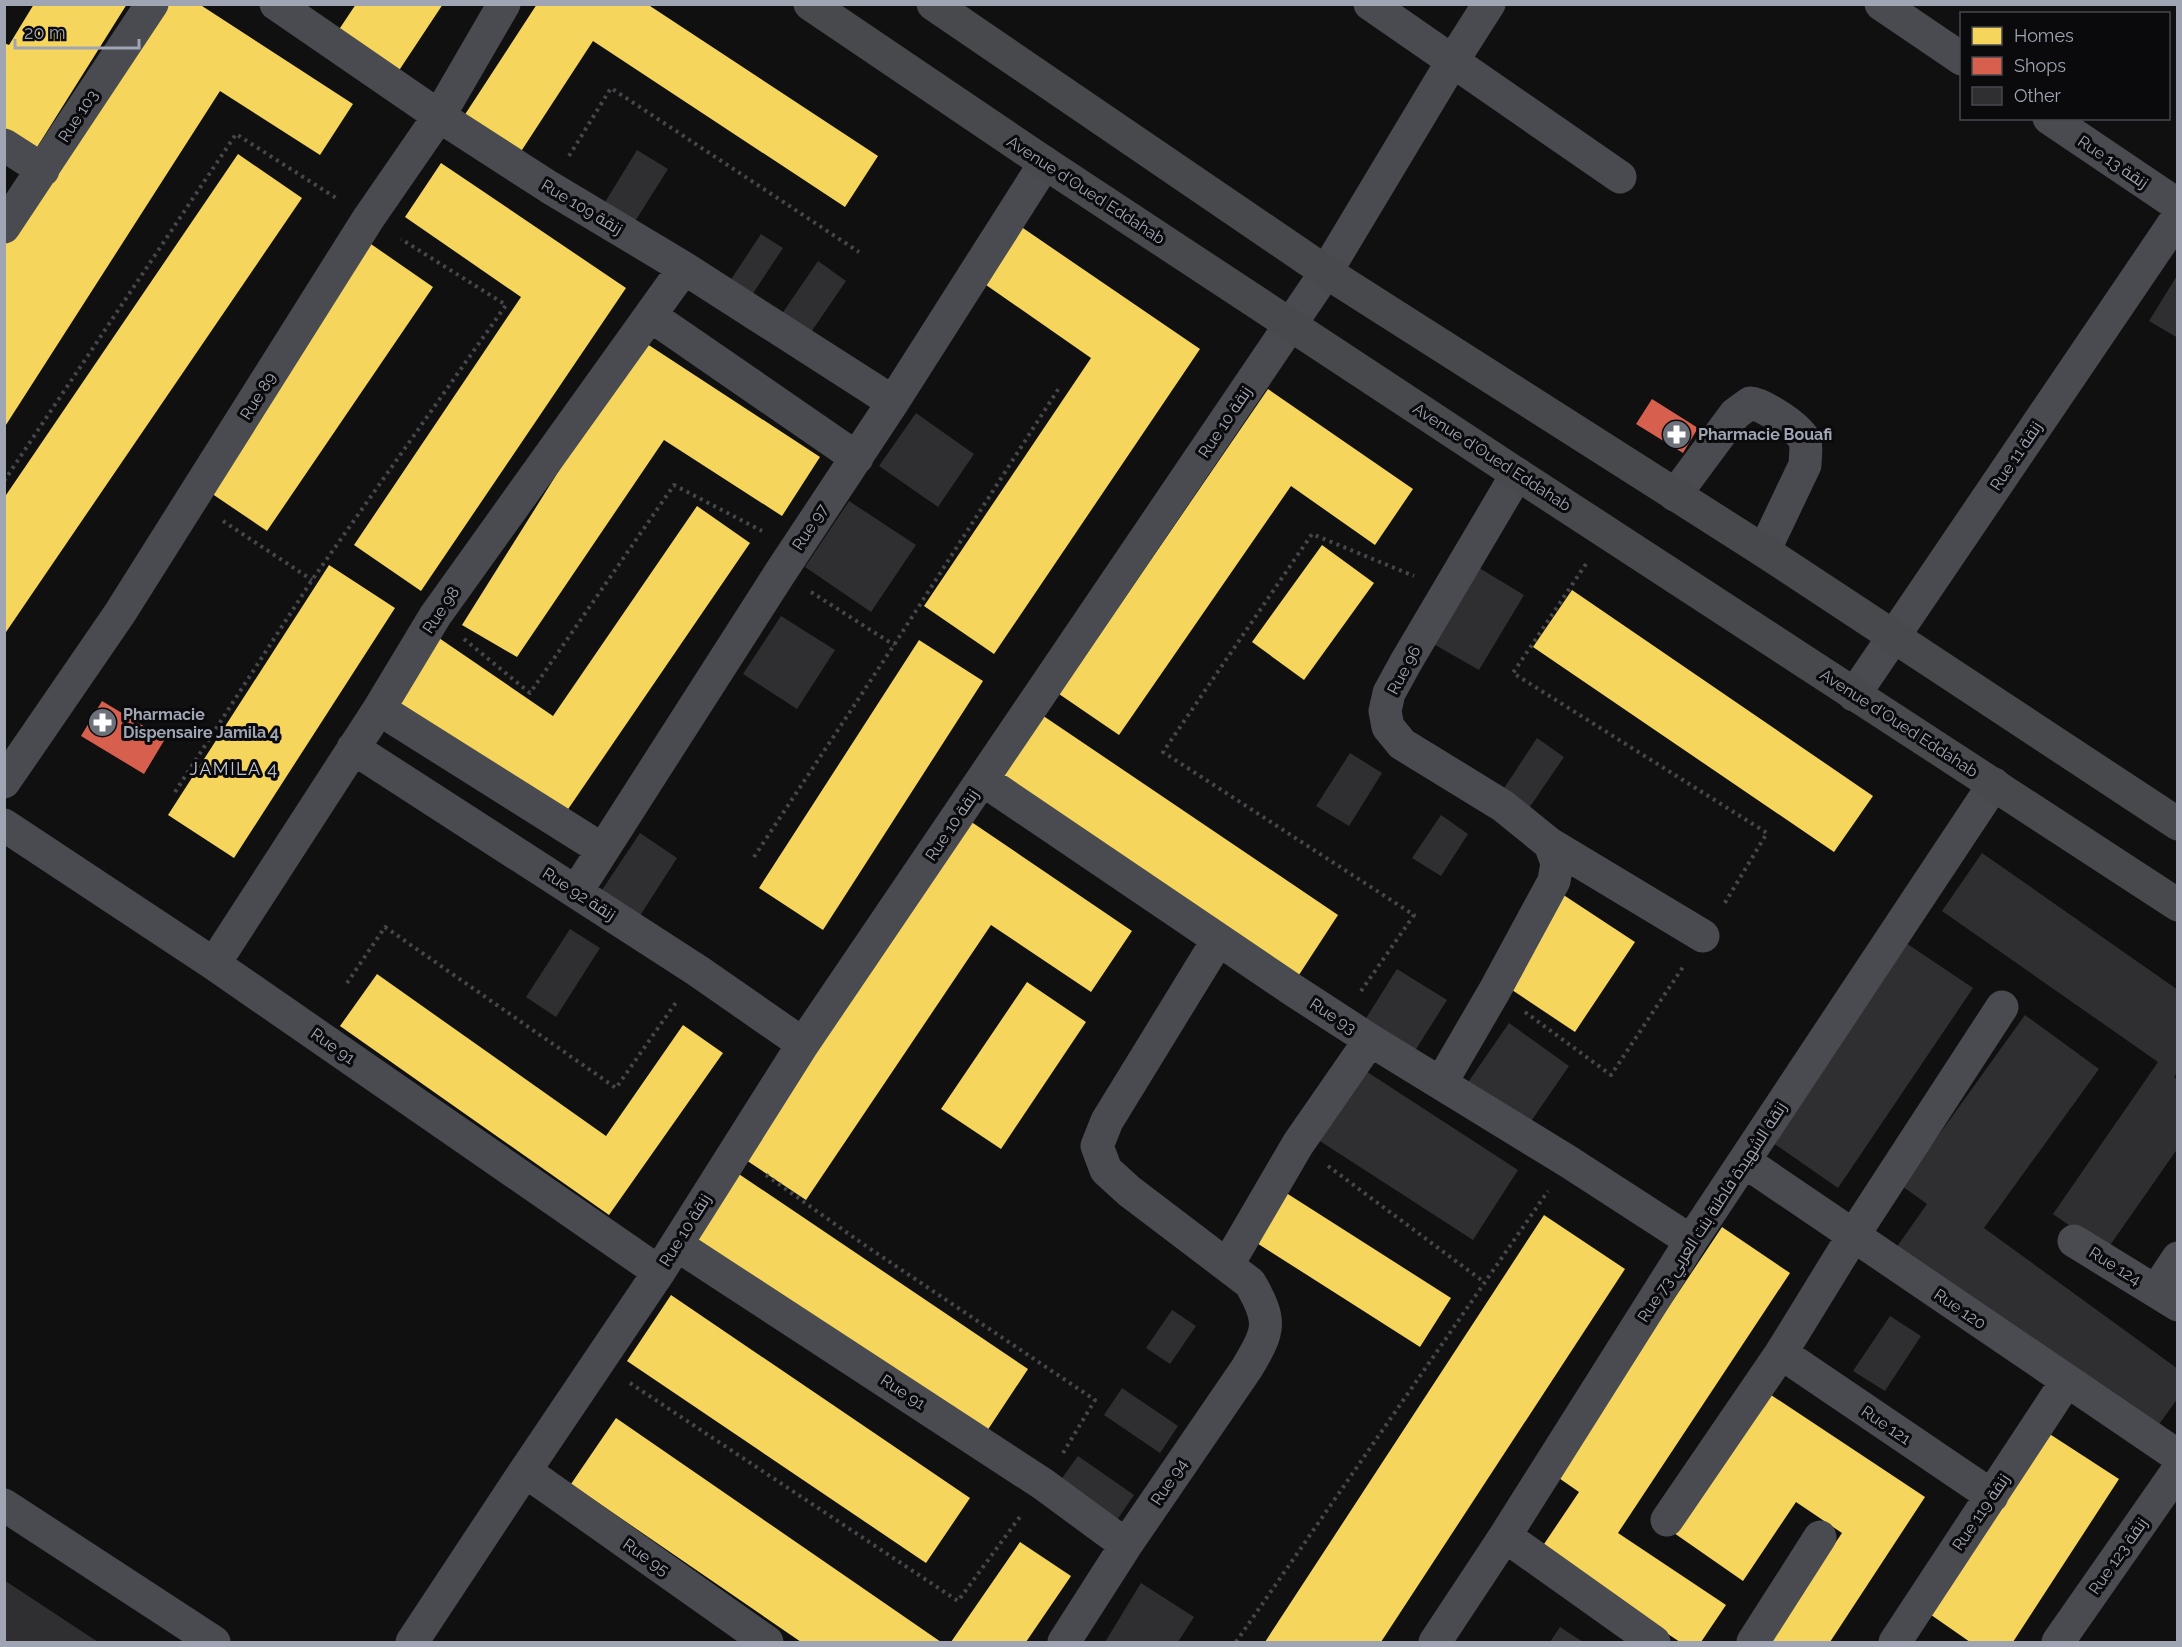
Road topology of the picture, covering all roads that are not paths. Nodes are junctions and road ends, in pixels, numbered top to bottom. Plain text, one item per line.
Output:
1 (152, 4) edge
2 (276, 4) edge
3 (504, 4) edge
4 (810, 4) edge
5 (933, 4) edge
6 (1370, 4) edge
7 (1489, 4) edge
8 (1881, 4) edge
9 (1960, 58) edge
10 (1452, 62) junction
11 (439, 116) junction
12 (2052, 120) edge
13 (4, 145) edge
14 (1045, 163) junction
15 (43, 170) junction
16 (1620, 177) dead end
17 (2178, 205) edge
18 (2178, 218) edge
19 (4, 228) edge
20 (684, 268) junction
21 (1326, 272) junction
22 (651, 316) junction
23 (1290, 324) junction
24 (893, 402) junction
25 (856, 458) junction
26 (1517, 474) junction
27 (1675, 495) junction
28 (1764, 551) junction
29 (1894, 635) junction
30 (1854, 695) junction
31 (379, 709) junction
32 (353, 748) junction
33 (8, 769) edge
34 (983, 780) junction
35 (1994, 784) junction
36 (2178, 824) edge
37 (4, 825) edge
38 (1550, 844) junction
39 (603, 850) junction
40 (576, 892) junction
41 (2178, 905) edge
42 (1703, 936) road end
43 (1218, 940) junction
44 (214, 964) junction
45 (2002, 1007) dead end
46 (1370, 1040) junction
47 (803, 1044) junction
48 (1441, 1083) junction
49 (1744, 1161) junction
50 (1853, 1236) junction
51 (1691, 1240) junction
52 (2074, 1241) dead end
53 (677, 1245) junction
54 (2178, 1258) edge
55 (1228, 1264) junction
56 (659, 1272) junction
57 (2167, 1298) edge
58 (1781, 1353) junction
59 (2066, 1382) junction
60 (2178, 1456) edge
61 (2178, 1470) edge
62 (525, 1471) junction
63 (1992, 1496) junction
64 (4, 1505) edge
65 (1667, 1520) dead end
66 (1505, 1536) junction
67 (1820, 1536) dead end
68 (1126, 1545) junction
69 (214, 1642) edge
70 (412, 1642) edge
71 (767, 1642) edge
72 (1064, 1642) edge
73 (1435, 1642) edge
74 (1654, 1642) edge
75 (1753, 1642) edge
76 (1895, 1642) edge
77 (2058, 1642) edge

1 - 15 street, Rue 103
2 - 11 street, Rue 109 زنقة
3 - 11 street, Rue 89
4 - 14 street, Avenue d'Oued Eddahab
5 - 21 street
6 - 10 street
7 - 10 street, Rue 10 زنقة
8 - 9 street
10 - 16 street
10 - 21 street, Rue 10 زنقة
11 - 20 street, Rue 109 زنقة
11 - 33 street, Rue 89
12 - 17 street, Rue 13 زنقة
13 - 15 street
14 - 23 street, Avenue d'Oued Eddahab
14 - 24 street, Rue 97
15 - 19 street, Rue 103
18 - 29 street, Rue 11 زنقة
20 - 22 street, Rue 98
20 - 24 street, Rue 109 زنقة
21 - 23 street, Rue 10 زنقة
21 - 27 street
22 - 25 street
22 - 31 street, Rue 98
23 - 26 street, Avenue d'Oued Eddahab
23 - 34 street, Rue 10 زنقة
24 - 25 street, Rue 97
25 - 39 street, Rue 97
26 - 30 street, Avenue d'Oued Eddahab
26 - 38 street, Rue 96
27 - 28 street
27 - 28 street
28 - 29 street
29 - 30 street, Rue 11 زنقة
29 - 36 street
30 - 35 street, Avenue d'Oued Eddahab
31 - 32 street, Rue 98
31 - 39 street
32 - 40 street, Rue 92 زنقة
32 - 44 street, Rue 98
34 - 43 street, Rue 93
34 - 47 street, Rue 10 زنقة
35 - 41 street, Avenue d'Oued Eddahab
35 - 49 street, Rue 73 زنقة الشهيدة فاطنة بنت العربي
37 - 44 street, Rue 91
38 - 42 street, Rue 96
38 - 48 street
39 - 40 street, Rue 97
40 - 47 street, Rue 92 زنقة
43 - 46 street, Rue 93
43 - 55 street
44 - 56 street, Rue 91
45 - 50 street
46 - 48 street, Rue 93
46 - 55 street
47 - 53 street, Rue 10 زنقة
48 - 51 street, Rue 93
49 - 50 street, Rue 120
49 - 51 street, Rue 73 زنقة الشهيدة فاطنة بنت العربي
50 - 58 street
50 - 59 street, Rue 120
51 - 66 street, Rue 73 زنقة الشهيدة فاطنة بنت العربي
52 - 57 street, Rue 124
53 - 56 street, Rue 10 زنقة
53 - 68 street, Rue 91
54 - 57 street, Rue 124
55 - 68 street, Rue 94
56 - 62 street, Rue 10 زنقة
58 - 63 street, Rue 121
58 - 65 street
59 - 60 street, Rue 120
59 - 63 street, Rue 119 زنقة
61 - 77 street, Rue 123 زنقة
62 - 70 street, Rue 10 زنقة
62 - 71 street, Rue 95
63 - 76 street, Rue 119 زنقة
64 - 69 street
66 - 73 street, Rue 73 زنقة الشهيدة فاطنة بنت العربي
66 - 74 street
67 - 75 street
68 - 72 street, Rue 94

